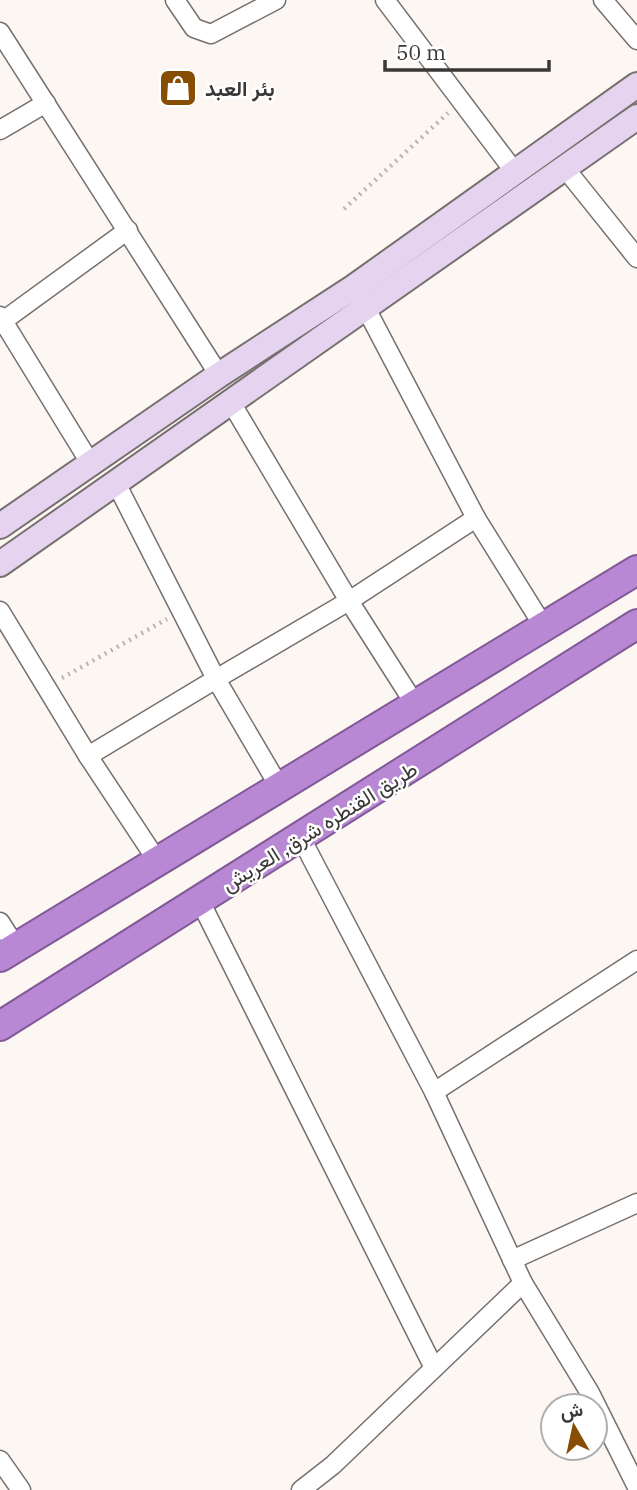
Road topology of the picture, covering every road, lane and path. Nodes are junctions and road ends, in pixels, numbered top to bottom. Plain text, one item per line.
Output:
1 (175, 0) edge
2 (276, 0) edge
3 (385, 0) edge
4 (603, 0) edge
5 (0, 32) edge
6 (637, 40) edge
7 (637, 85) edge
8 (461, 100) junction
9 (46, 103) junction
10 (637, 117) edge
11 (0, 130) edge
12 (564, 167) junction
13 (514, 171) junction
14 (344, 209) dead end
15 (128, 230) junction
16 (637, 258) edge
17 (359, 297) junction
18 (2, 318) edge
19 (219, 375) junction
20 (232, 404) junction
21 (92, 466) junction
22 (116, 483) junction
23 (476, 517) junction
24 (0, 526) edge
25 (0, 564) edge
26 (637, 570) edge
27 (349, 601) junction
28 (0, 611) edge
29 (180, 611) junction
30 (637, 624) edge
31 (544, 627) junction
32 (216, 679) junction
33 (45, 688) junction
34 (416, 706) junction
35 (88, 756) junction
36 (280, 788) junction
37 (300, 838) junction
38 (158, 862) junction
39 (200, 901) junction
40 (0, 922) edge
41 (8, 952) edge
42 (637, 960) edge
43 (0, 1026) edge
44 (434, 1092) junction
45 (637, 1203) edge
46 (512, 1259) junction
47 (523, 1283) junction
48 (434, 1368) junction
49 (0, 1460) edge
50 (637, 1488) edge
51 (21, 1490) edge
52 (301, 1490) edge

1 - 2 street
3 - 8 street
4 - 6 street
5 - 9 street
7 - 13 main road
8 - 13 street
8 - 14 path
9 - 11 street
9 - 15 street
10 - 12 main road
12 - 16 street
12 - 17 main road
13 - 17 main road
15 - 18 street
15 - 19 street
17 - 19 main road
17 - 20 main road
17 - 23 street
18 - 21 street
19 - 21 main road
20 - 22 main road
20 - 27 street
21 - 24 main road
22 - 25 main road
22 - 29 street
23 - 27 street
23 - 31 street
26 - 31 highway
27 - 32 street
27 - 34 street
28 - 33 street
29 - 32 street
29 - 33 path
30 - 37 highway, طريق القنطره شرق, العريش
31 - 34 highway
32 - 35 street
32 - 36 street
33 - 35 street
34 - 36 highway
35 - 38 street
36 - 38 highway
37 - 39 highway, طريق القنطره شرق, العريش
37 - 44 street
38 - 41 highway
39 - 43 highway, طريق القنطره شرق, العريش
39 - 48 street
40 - 41 street
42 - 44 street
44 - 46 street
45 - 46 street
46 - 47 street
47 - 48 street
47 - 50 street
48 - 52 street
49 - 51 street

